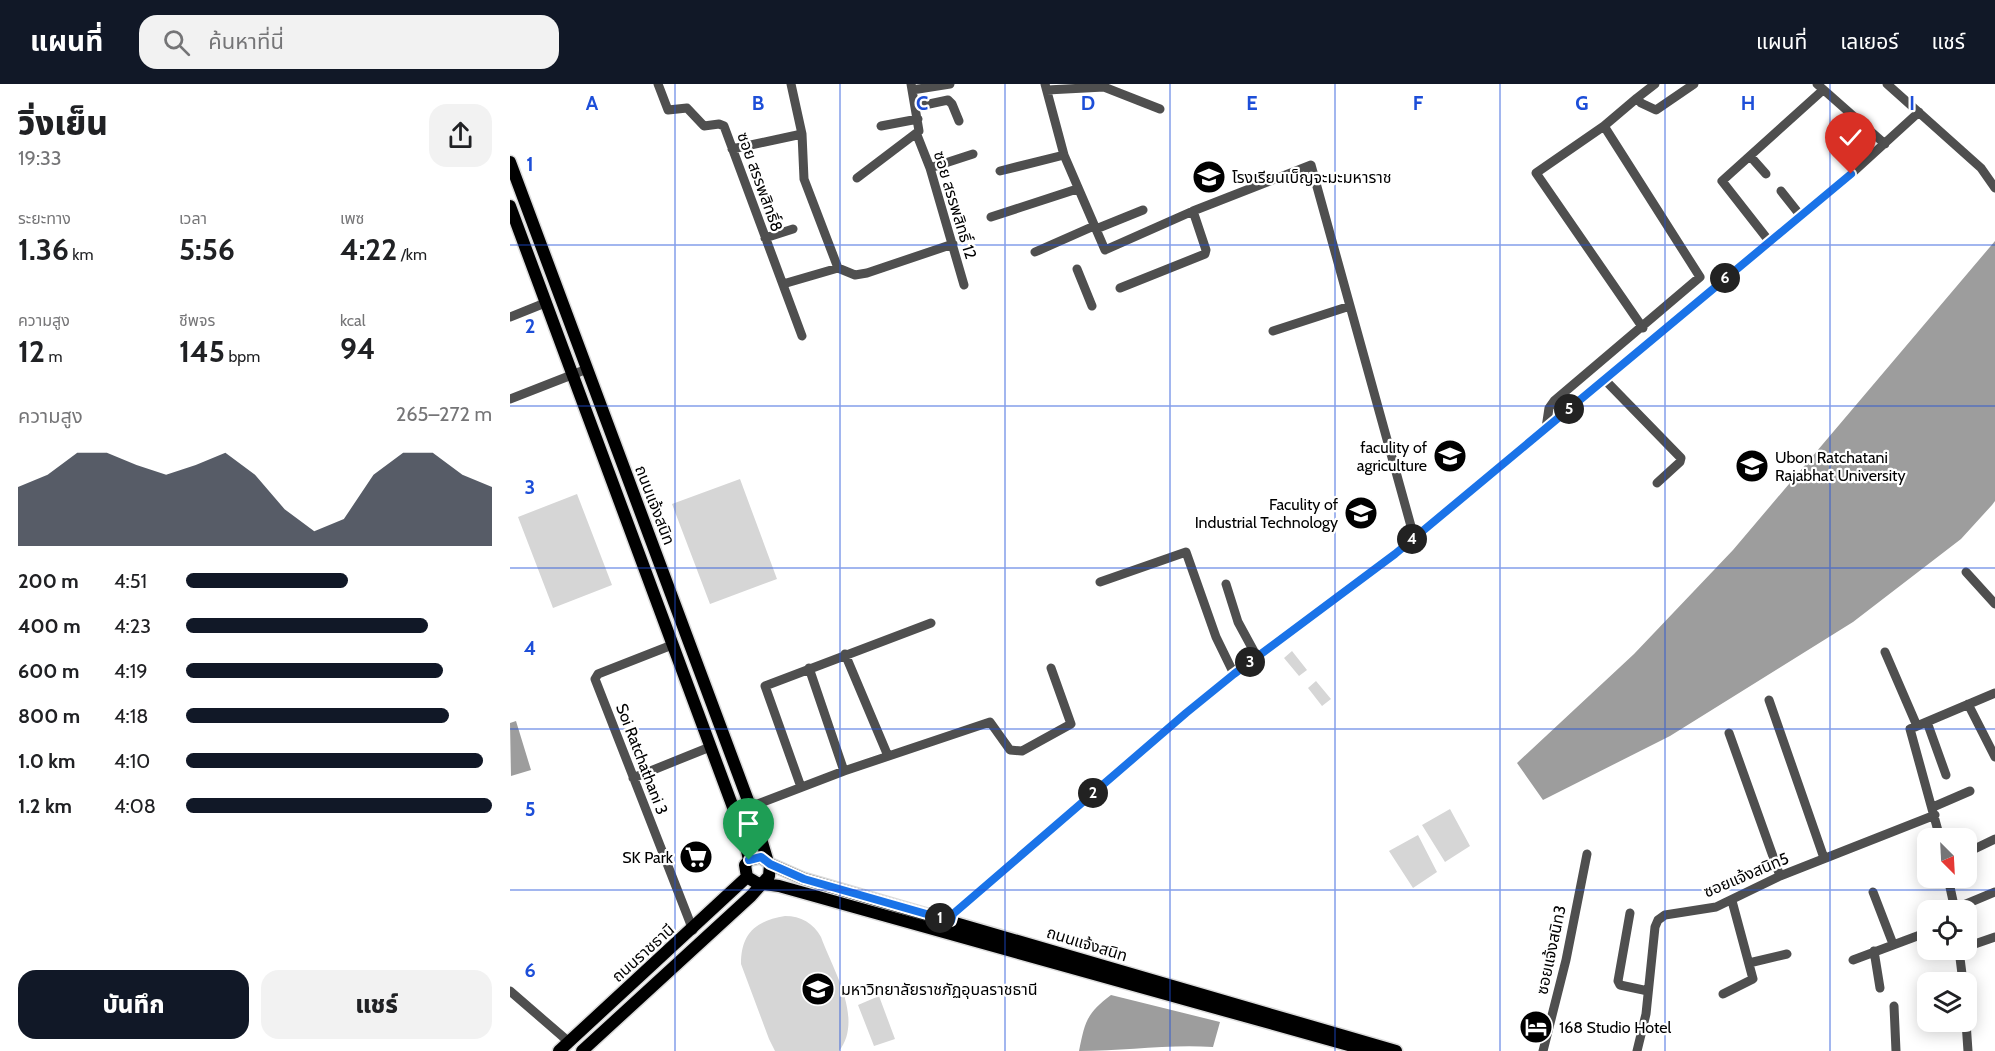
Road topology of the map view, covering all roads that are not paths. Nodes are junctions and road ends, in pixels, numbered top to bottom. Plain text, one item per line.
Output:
1 (658, 84) edge
2 (791, 84) edge
3 (950, 84) edge
4 (1655, 84) edge
5 (1694, 84) edge
6 (1887, 84) edge
7 (912, 87) edge
8 (1046, 87) edge
9 (1820, 87) edge
10 (1637, 98) junction
11 (915, 107) junction
12 (1160, 108) dead end
13 (1919, 112) junction
14 (918, 119) junction
15 (959, 121) dead end
16 (881, 126) dead end
17 (1604, 126) junction
18 (802, 134) junction
19 (917, 135) junction
20 (1885, 144) junction
21 (732, 149) junction
22 (973, 154) dead end
23 (1064, 155) junction
24 (1750, 156) junction
25 (510, 162) edge
26 (930, 168) junction
27 (1981, 168) junction
28 (1000, 171) dead end
29 (1995, 172) edge
30 (1766, 174) dead end
31 (857, 178) dead end
32 (1995, 188) edge
33 (1077, 189) junction
34 (1781, 191) dead end
35 (510, 206) edge
36 (1143, 210) dead end
37 (1192, 211) junction
38 (1800, 215) junction
39 (991, 217) dead end
40 (1095, 227) junction
41 (793, 230) dead end
42 (765, 238) junction
43 (1769, 241) junction
44 (952, 244) junction
45 (1035, 252) dead end
46 (838, 268) junction
47 (1077, 269) dead end
48 (783, 284) junction
49 (964, 285) dead end
50 (1120, 288) dead end
51 (545, 303) junction
52 (1092, 306) dead end
53 (1350, 306) junction
54 (510, 317) edge
55 (1643, 328) junction
56 (1273, 331) dead end
57 (801, 336) dead end
58 (586, 369) junction
59 (572, 375) junction
60 (1604, 379) junction
61 (510, 399) edge
62 (1546, 428) junction
63 (1657, 483) dead end
64 (1414, 537) junction
65 (1966, 572) dead end
66 (1100, 582) dead end
67 (1226, 584) dead end
68 (1995, 604) edge
69 (931, 623) dead end
70 (672, 645) junction
71 (1885, 652) dead end
72 (845, 654) junction
73 (1257, 657) junction
74 (809, 668) junction
75 (1051, 668) dead end
76 (699, 669) junction
77 (1234, 674) junction
78 (684, 675) junction
79 (1995, 693) edge
80 (1769, 700) dead end
81 (1968, 704) junction
82 (1918, 726) junction
83 (1729, 733) dead end
84 (711, 747) junction
85 (888, 756) junction
86 (1995, 757) edge
87 (844, 771) junction
88 (1947, 775) dead end
89 (633, 778) junction
90 (801, 787) junction
91 (1970, 791) dead end
92 (750, 807) junction
93 (1934, 811) junction
94 (1938, 828) edge
95 (1995, 839) edge
96 (1977, 848) edge
97 (1587, 854) dead end
98 (1824, 858) junction
99 (749, 860) junction
100 (768, 862) junction
101 (1780, 876) junction
102 (747, 877) junction
103 (763, 882) junction
104 (1873, 892) dead end
105 (1995, 892) edge
106 (1977, 900) edge
107 (1732, 901) junction
108 (1630, 914) dead end
109 (951, 921) junction
110 (693, 930) junction
111 (1917, 936) edge
112 (1995, 937) edge
113 (701, 942) junction
114 (1977, 943) edge
115 (1893, 944) junction
116 (1874, 951) junction
117 (1787, 954) dead end
118 (1853, 960) dead end
119 (1749, 963) junction
120 (1880, 988) dead end
121 (510, 991) edge
122 (1648, 991) junction
123 (1724, 994) dead end
124 (1894, 1006) dead end
125 (1967, 1032) edge
126 (569, 1042) junction
127 (559, 1051) edge
128 (582, 1051) edge
129 (1370, 1051) edge
130 (1396, 1051) edge
131 (1543, 1051) edge
132 (1637, 1051) edge
133 (1896, 1051) edge
134 (1968, 1051) edge

1 - 21 street, ซอย สรรพสิทธิ์8
2 - 18 street
3 - 7 street
4 - 10 street
5 - 10 street
6 - 13 street
7 - 11 street, ซอย สรรพสิทธิ์ 12
8 - 12 street
8 - 23 street
9 - 20 street
9 - 24 street
10 - 17 street
11 - 14 street, ซอย สรรพสิทธิ์ 12
11 - 15 street
13 - 20 street
13 - 27 street
14 - 16 street
14 - 19 street, ซอย สรรพสิทธิ์ 12
17 - 55 street
17 - 55 street
18 - 21 street
18 - 46 street
19 - 26 street, ซอย สรรพสิทธิ์ 12
19 - 31 street, ซอย สรรพสิทธิ์ 12
20 - 38 street
21 - 42 street, ซอย สรรพสิทธิ์8
22 - 26 street
23 - 28 street
23 - 33 street
24 - 30 street
24 - 43 street
25 - 58 main road, ถนนแจ้งสนิท
26 - 44 street, ซอย สรรพสิทธิ์ 12
27 - 29 street
27 - 32 street
33 - 39 street
33 - 40 street
34 - 38 street
35 - 51 main road, ถนนแจ้งสนิท
36 - 40 street
37 - 40 street
37 - 50 street
37 - 53 street
38 - 43 street
40 - 45 street
41 - 42 street
42 - 48 street, ซอย สรรพสิทธิ์8
43 - 60 street
44 - 46 street
44 - 49 street, ซอย สรรพสิทธิ์ 12
46 - 48 street
47 - 52 street
48 - 57 street, ซอย สรรพสิทธิ์8
51 - 54 street
51 - 59 main road, ถนนแจ้งสนิท
53 - 56 street
53 - 64 street
55 - 62 street
58 - 59 street
58 - 76 main road, ถนนแจ้งสนิท
59 - 61 street
59 - 70 main road, ถนนแจ้งสนิท
60 - 62 street
60 - 63 street
62 - 64 street
64 - 73 street
65 - 68 street
66 - 77 street
67 - 73 street
69 - 72 street
70 - 78 main road, ถนนแจ้งสนิท
70 - 89 street, Soi Ratchathani 3
71 - 82 street
72 - 74 street
72 - 85 street
73 - 77 street
74 - 87 street
74 - 90 street
75 - 85 street
76 - 78 street
76 - 92 main road, ถนนแจ้งสนิท
77 - 109 street
78 - 84 main road, ถนนแจ้งสนิท
79 - 81 street
80 - 98 street
81 - 82 street
81 - 86 street
82 - 88 street
82 - 93 street
83 - 101 street
84 - 89 street
84 - 99 main road, ถนนแจ้งสนิท
85 - 87 street
87 - 90 street
89 - 110 street, Soi Ratchathani 3
90 - 92 street
91 - 93 street, ซอยแจ้งสนิท5
92 - 100 main road, ถนนแจ้งสนิท
93 - 94 street
93 - 98 street, ซอยแจ้งสนิท5
95 - 96 street
97 - 131 street, ซอยแจ้งสนิท3
98 - 101 street, ซอยแจ้งสนิท5
99 - 100 main road
99 - 102 main road
100 - 103 main road
100 - 109 main road, ถนนแจ้งสนิท
101 - 107 street, ซอยแจ้งสนิท5
102 - 103 main road
102 - 110 main road, ถนนราชธานี
103 - 113 main road, ถนนราชธานี
103 - 129 main road, ถนนแจ้งสนิท
104 - 115 street
105 - 106 street
107 - 119 street
107 - 122 street, ซอยแจ้งสนิท5
108 - 122 street
109 - 130 main road, ถนนแจ้งสนิท
110 - 113 main road
110 - 126 main road, ถนนราชธานี
111 - 115 street
112 - 114 street
113 - 128 main road, ถนนราชธานี
115 - 116 street
116 - 118 street
116 - 120 street
117 - 119 street
119 - 123 street
121 - 126 street
122 - 132 street, ซอยแจ้งสนิท5
124 - 133 street
125 - 134 street
126 - 127 main road, ถนนราชธานี

